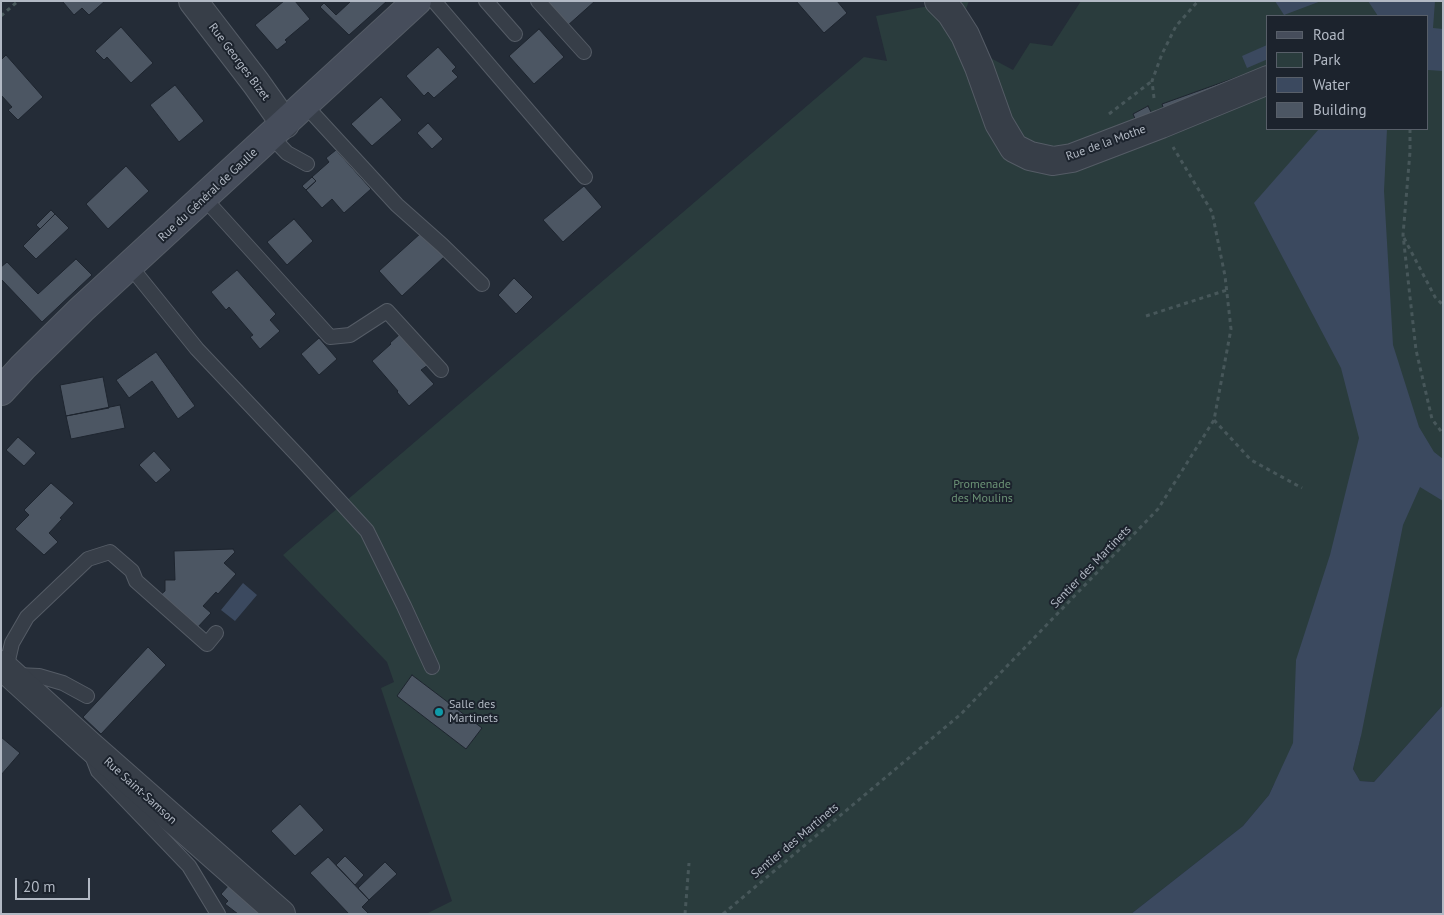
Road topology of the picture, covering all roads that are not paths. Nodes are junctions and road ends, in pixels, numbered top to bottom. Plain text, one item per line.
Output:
1 (193, 1) edge
2 (417, 1) edge
3 (434, 1) edge
4 (486, 1) edge
5 (538, 1) edge
6 (939, 1) edge
7 (515, 34) dead end
8 (584, 52) dead end
9 (1266, 81) edge
10 (305, 106) junction
11 (278, 130) junction
12 (306, 164) dead end
13 (585, 177) dead end
14 (204, 198) junction
15 (130, 266) junction
16 (482, 284) dead end
17 (441, 370) dead end
18 (1, 391) edge
19 (216, 633) dead end
20 (432, 667) dead end
21 (7, 670) edge
22 (86, 696) dead end
23 (88, 745) junction
24 (218, 914) edge
25 (281, 914) edge

1 - 11 street, Rue Georges Bizet
2 - 10 main road, Rue du Général de Gaulle
3 - 13 lane
4 - 7 lane
5 - 8 lane
6 - 9 street, Rue de la Mothe
10 - 11 main road, Rue du Général de Gaulle
10 - 16 lane
11 - 12 lane
11 - 14 main road, Rue du Général de Gaulle
14 - 15 main road, Rue du Général de Gaulle
14 - 17 lane
15 - 18 main road, Rue du Général de Gaulle
15 - 20 lane
19 - 21 lane
21 - 22 lane
21 - 23 street, Rue Saint-Samson
23 - 24 lane
23 - 25 street, Rue Saint-Samson

